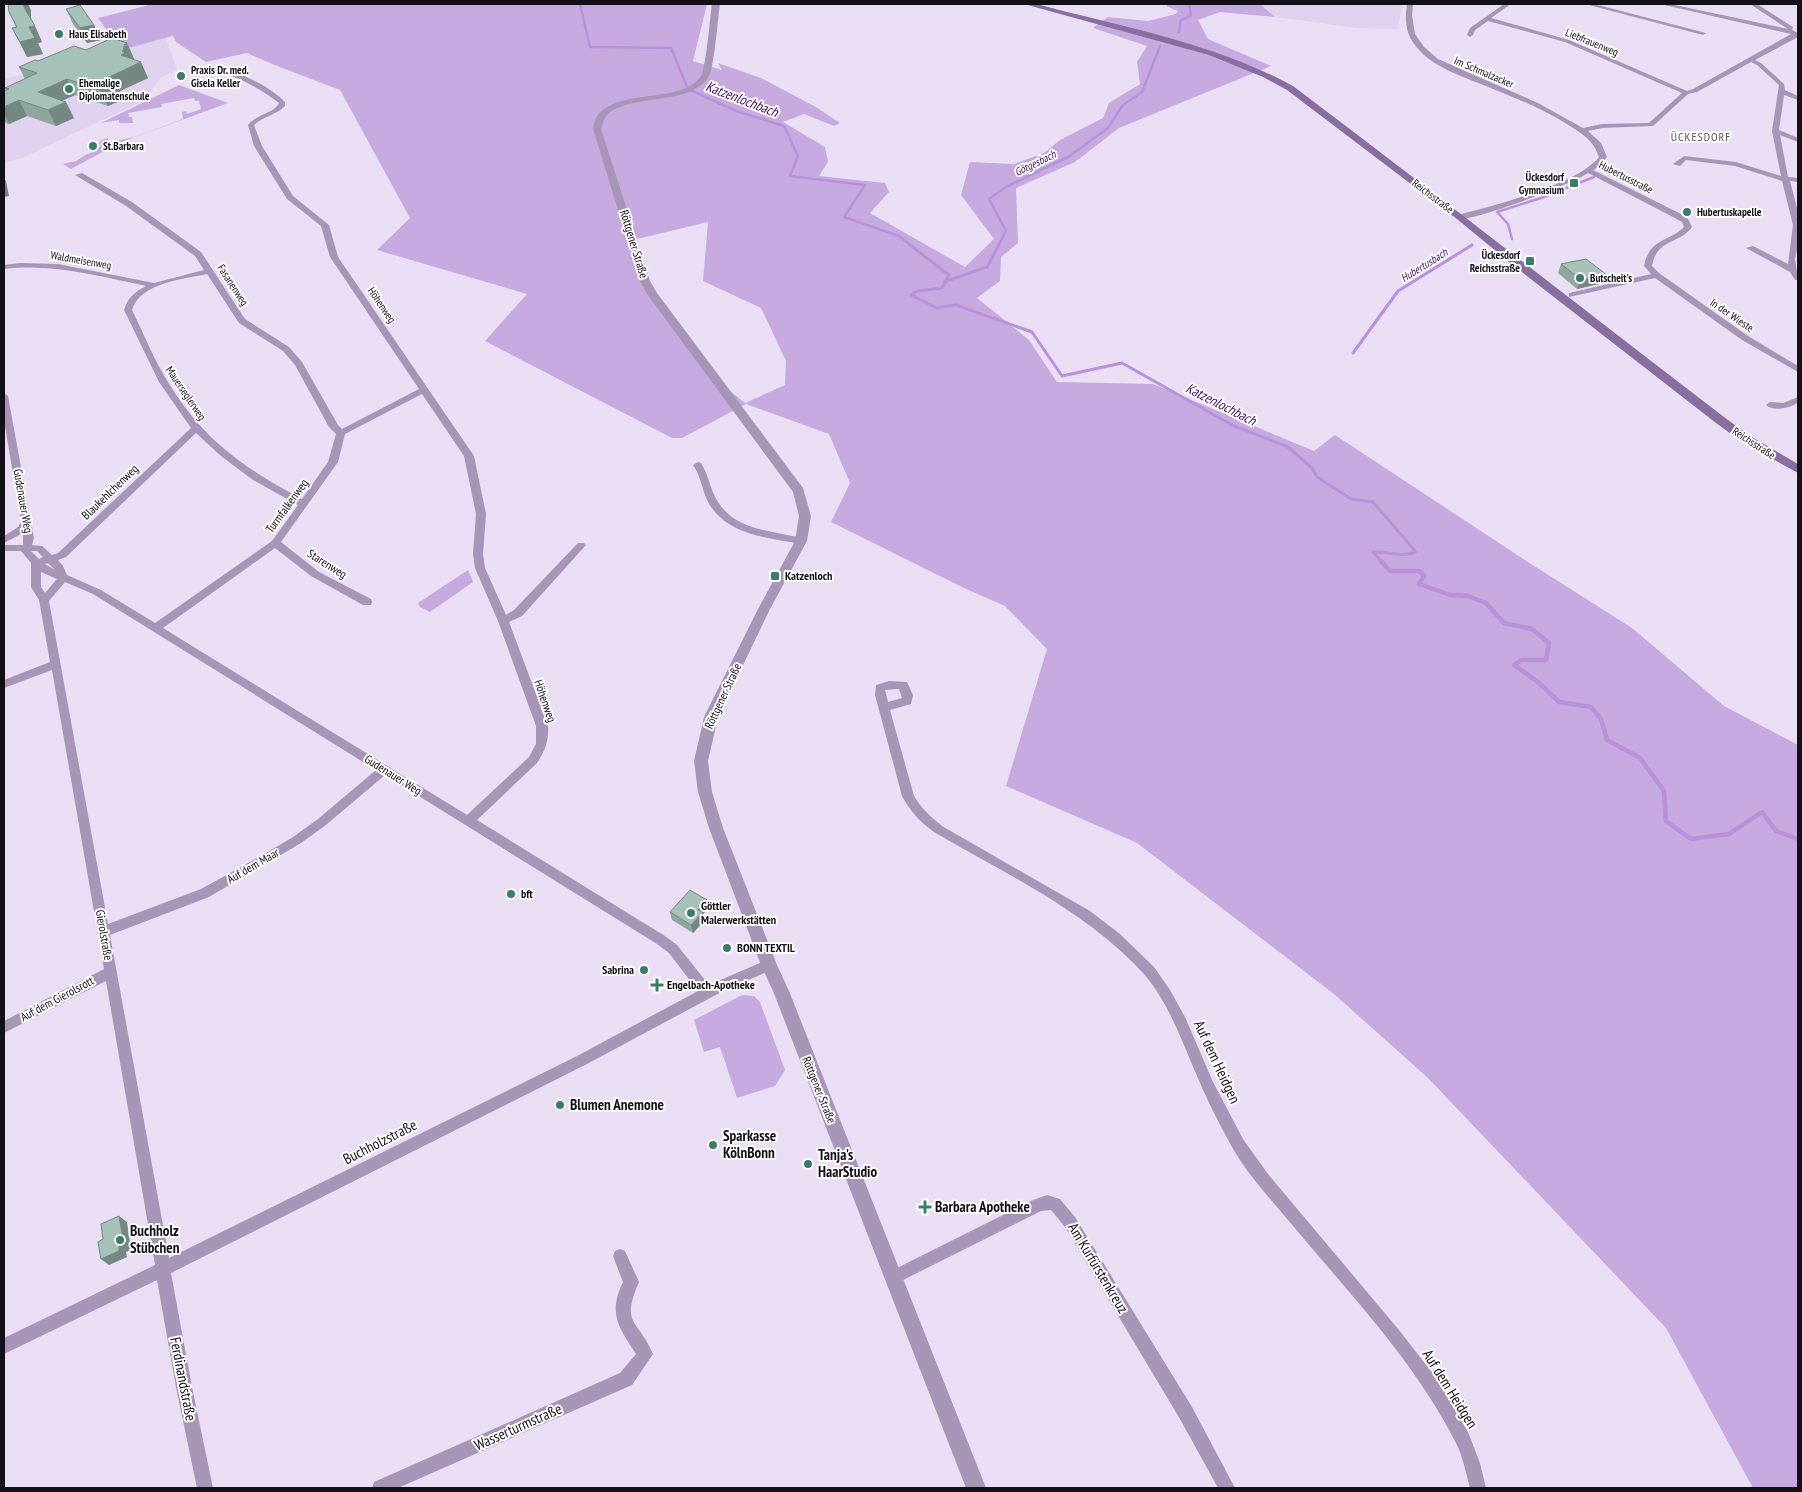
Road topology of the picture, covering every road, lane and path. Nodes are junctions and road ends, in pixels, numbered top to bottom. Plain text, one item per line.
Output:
1 (716, 4) edge
2 (1028, 4) edge
3 (1410, 4) edge
4 (1508, 4) edge
5 (1588, 4) edge
6 (1663, 4) edge
7 (1753, 4) edge
8 (1487, 19) junction
9 (1795, 31) edge
10 (1703, 33) dead end
11 (1470, 35) dead end
12 (1750, 59) junction
13 (214, 69) dead end
14 (688, 89) joint
15 (1782, 91) junction
16 (1686, 93) junction
17 (1798, 98) edge
18 (1585, 130) junction
19 (1776, 131) junction
20 (1798, 140) edge
21 (1677, 164) dead end
22 (1589, 171) junction
23 (79, 174) dead end
24 (1786, 178) junction
25 (1798, 180) edge
26 (1461, 217) junction
27 (1798, 225) edge
28 (1750, 248) dead end
29 (4, 267) edge
30 (1792, 270) junction
31 (210, 271) junction
32 (1656, 275) junction
33 (1798, 278) edge
34 (154, 285) junction
35 (1572, 295) dead end
36 (1798, 368) edge
37 (423, 390) junction
38 (4, 396) edge
39 (1798, 400) edge
40 (1770, 406) dead end
41 (196, 428) junction
42 (341, 433) junction
43 (14, 453) junction
44 (4, 454) edge
45 (698, 466) dead end
46 (1798, 469) edge
47 (304, 504) junction
48 (26, 522) junction
49 (4, 540) edge
50 (801, 541) junction
51 (275, 543) junction
52 (581, 545) dead end
53 (27, 547) junction
54 (4, 548) edge
55 (52, 559) junction
56 (36, 563) junction
57 (63, 578) junction
58 (44, 600) junction
59 (367, 602) dead end
60 (504, 621) junction
61 (155, 628) junction
62 (55, 664) junction
63 (4, 684) edge
64 (885, 707) dead end
65 (384, 769) junction
66 (468, 821) junction
67 (103, 932) junction
68 (768, 965) junction
69 (110, 972) junction
70 (707, 992) junction
71 (4, 1027) edge
72 (620, 1256) dead end
73 (163, 1269) junction
74 (894, 1277) junction
75 (4, 1346) edge
76 (205, 1488) edge
77 (380, 1488) edge
78 (976, 1488) edge
79 (1227, 1488) edge
80 (1478, 1488) edge

1 - 14 street, Röttgener Straße
2 - 26 main road, Reichsstraße
3 - 18 street, Im Schmalzacker
4 - 8 street
5 - 10 street
6 - 9 street
7 - 9 street
8 - 11 street
8 - 16 street, Liebfrauenweg
9 - 12 street
12 - 15 street
12 - 16 street
13 - 37 street, Höhenweg
14 - 50 street, Röttgener Straße
15 - 17 street
15 - 19 street
16 - 18 street
18 - 22 street, Hubertusstraße
19 - 20 street
19 - 24 street
21 - 24 street
22 - 26 street
22 - 32 street, Hubertusstraße
23 - 31 street, Fasanenweg
24 - 25 street
24 - 27 street
26 - 46 main road, Reichsstraße
27 - 30 street
28 - 30 street
29 - 34 street, Waldmeisenweg
30 - 33 street
31 - 34 street, Mauerseglerweg
31 - 42 street, Fasanenweg
32 - 35 street
32 - 36 street, In der Wieste
34 - 41 street, Mauerseglerweg
37 - 42 street
37 - 60 street, Höhenweg
38 - 43 street, Gudenauer Weg
39 - 40 street
41 - 47 street, Mauerseglerweg
41 - 55 street, Blaukehlchenweg
42 - 47 street, Turmfalkenweg
43 - 44 street
43 - 48 street, Gudenauer Weg
45 - 50 street
47 - 51 street, Turmfalkenweg
48 - 49 street
48 - 53 street, Gudenauer Weg
50 - 68 street, Röttgener Straße
51 - 59 street, Starenweg
51 - 61 street, Turmfalkenweg
52 - 60 street
53 - 54 street
53 - 55 street, Gudenauer Weg
53 - 56 street, Gudenauer Weg
55 - 56 street, Blaukehlchenweg
55 - 57 street
56 - 57 street, Gudenauer Weg
56 - 58 street, Gierolstraße
57 - 58 street
57 - 61 street, Gudenauer Weg
58 - 62 street, Gierolstraße
60 - 66 street, Höhenweg
61 - 65 street, Gudenauer Weg
62 - 63 street
62 - 67 street, Gierolstraße
64 - 80 street, Auf dem Heidgen
65 - 66 street, Gudenauer Weg
65 - 67 street, Auf dem Maar
66 - 70 street, Gudenauer Weg
67 - 69 street, Gierolstraße
68 - 70 street, Buchholzstraße
68 - 74 street, Röttgener Straße
69 - 71 street, Auf dem Gierolsrott
69 - 73 street, Gierolstraße
70 - 73 street, Buchholzstraße
72 - 77 street, Wasserturmstraße
73 - 75 street, Buchholzstraße
73 - 76 street, Ferdinandstraße
74 - 78 street, Röttgener Straße
74 - 79 street, Am Kurfürstenkreuz

